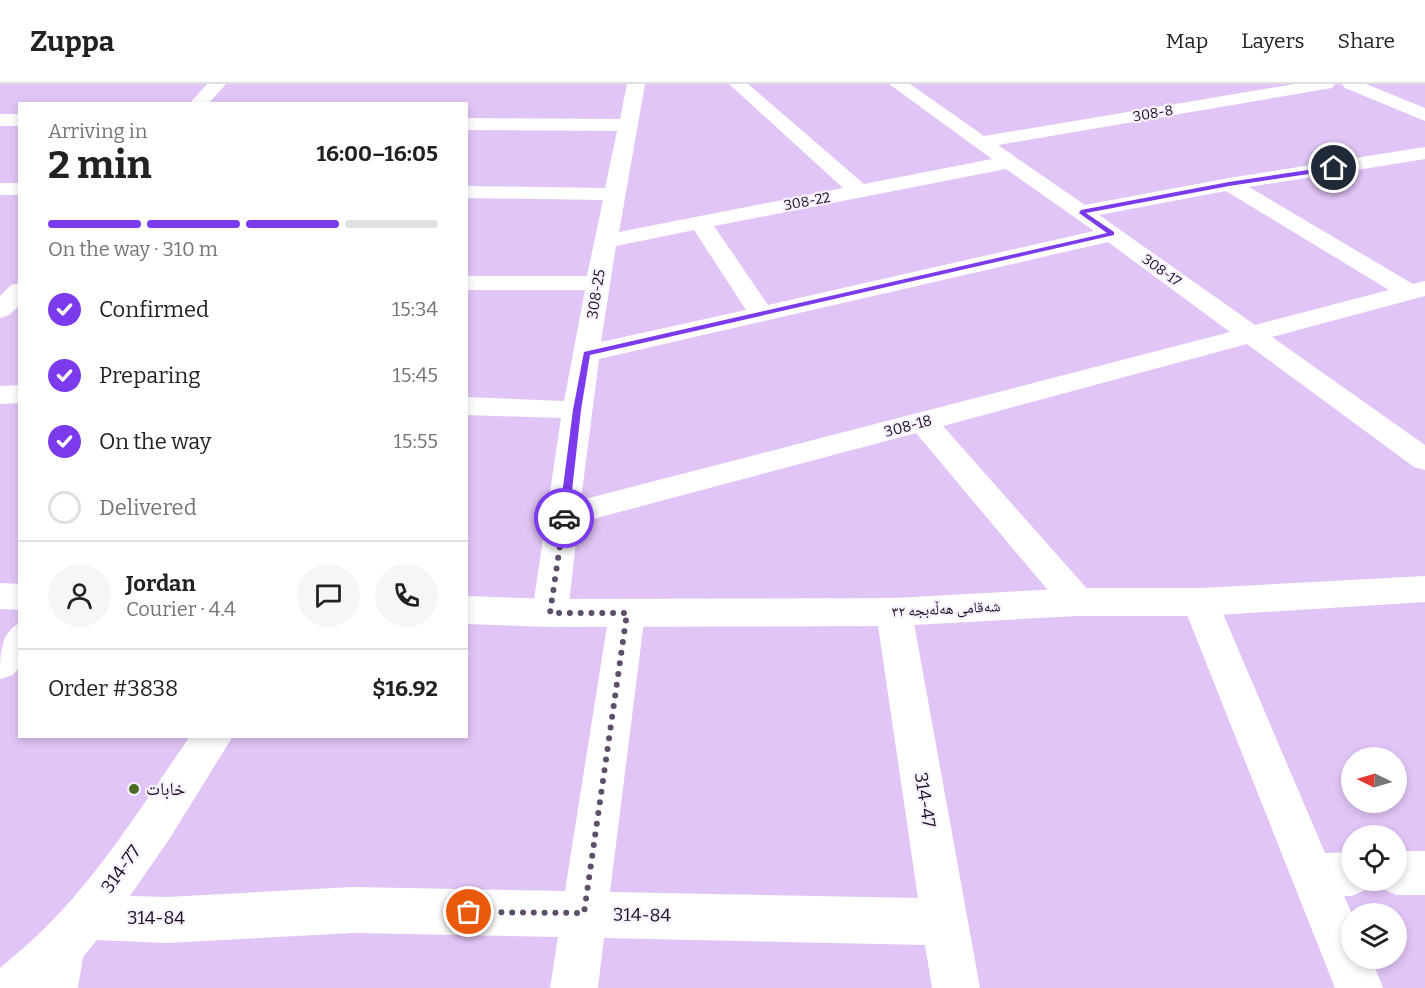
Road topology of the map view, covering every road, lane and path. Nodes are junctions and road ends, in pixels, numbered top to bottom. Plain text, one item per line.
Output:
1 (217, 84) edge
2 (636, 84) edge
3 (738, 84) edge
4 (927, 84) edge
5 (1326, 84) edge
6 (1352, 84) edge
7 (901, 86) edge
8 (200, 102) edge
9 (1425, 115) edge
10 (0, 120) edge
11 (18, 120) edge
12 (468, 124) edge
13 (628, 125) junction
14 (981, 142) junction
15 (1425, 153) edge
16 (1397, 159) junction
17 (1009, 162) junction
18 (1425, 171) edge
19 (1229, 184) junction
20 (0, 189) edge
21 (18, 189) edge
22 (859, 191) junction
23 (468, 192) edge
24 (615, 194) junction
25 (1081, 212) junction
26 (700, 222) junction
27 (1112, 234) junction
28 (605, 241) junction
29 (0, 279) edge
30 (18, 279) edge
31 (468, 283) edge
32 (598, 284) junction
33 (1418, 290) edge
34 (18, 292) edge
35 (0, 310) edge
36 (761, 314) junction
37 (1251, 334) junction
38 (586, 354) junction
39 (0, 394) edge
40 (18, 394) edge
41 (468, 406) edge
42 (577, 410) junction
43 (923, 422) junction
44 (1425, 459) edge
45 (565, 515) junction
46 (1425, 589) edge
47 (0, 596) edge
48 (18, 597) edge
49 (1078, 602) junction
50 (1200, 602) junction
51 (468, 610) edge
52 (894, 612) junction
53 (550, 613) junction
54 (627, 613) junction
55 (18, 640) edge
56 (0, 664) edge
57 (212, 738) edge
58 (1407, 873) edge
59 (1425, 873) edge
60 (1332, 875) edge
61 (584, 913) junction
62 (945, 922) junction
63 (67, 950) edge
64 (14, 988) edge
65 (574, 988) edge
66 (956, 988) edge
67 (1359, 988) edge

1 - 8 street
2 - 13 street, 308-25
3 - 22 street
4 - 7 street
5 - 14 street, 308-8
6 - 9 street
7 - 14 street, 308-17
10 - 11 street
12 - 13 street
13 - 24 street, 308-25
14 - 17 street, 308-17
15 - 16 street
16 - 18 street
16 - 19 street
17 - 22 street, 308-22
17 - 25 street, 308-17
19 - 25 street
19 - 33 street
20 - 21 street
22 - 26 street, 308-22
23 - 24 street
24 - 28 street, 308-25
25 - 27 street, 308-17
26 - 28 street, 308-22
26 - 36 street
27 - 36 street
27 - 37 street, 308-17
28 - 32 street, 308-25
29 - 30 street
31 - 32 street
32 - 38 street, 308-25
33 - 37 street, 308-18
34 - 35 street
36 - 38 street
37 - 43 street, 308-18
37 - 44 street, 308-17
38 - 42 street, 308-25
39 - 40 street
41 - 42 street
42 - 45 street, 308-25
43 - 45 street, 308-18
43 - 49 street
45 - 53 street, 308-25
46 - 50 street, شەقامی هەڵەبجە ٣٢
47 - 48 street
49 - 50 street, شەقامی هەڵەبجە ٣٢
49 - 52 street, شەقامی هەڵەبجە ٣٢
50 - 60 street
51 - 53 street, شەقامی هەڵەبجە ٣٢
52 - 54 street, شەقامی هەڵەبجە ٣٢
52 - 62 street, 314-47
53 - 54 street, شەقامی هەڵەبجە ٣٢
54 - 61 street
55 - 56 street
57 - 63 street, 314-77
58 - 59 street
60 - 67 street
61 - 62 street, 314-84
61 - 63 street, 314-84
61 - 65 street
62 - 66 street, 314-47
63 - 64 street, 314-77

